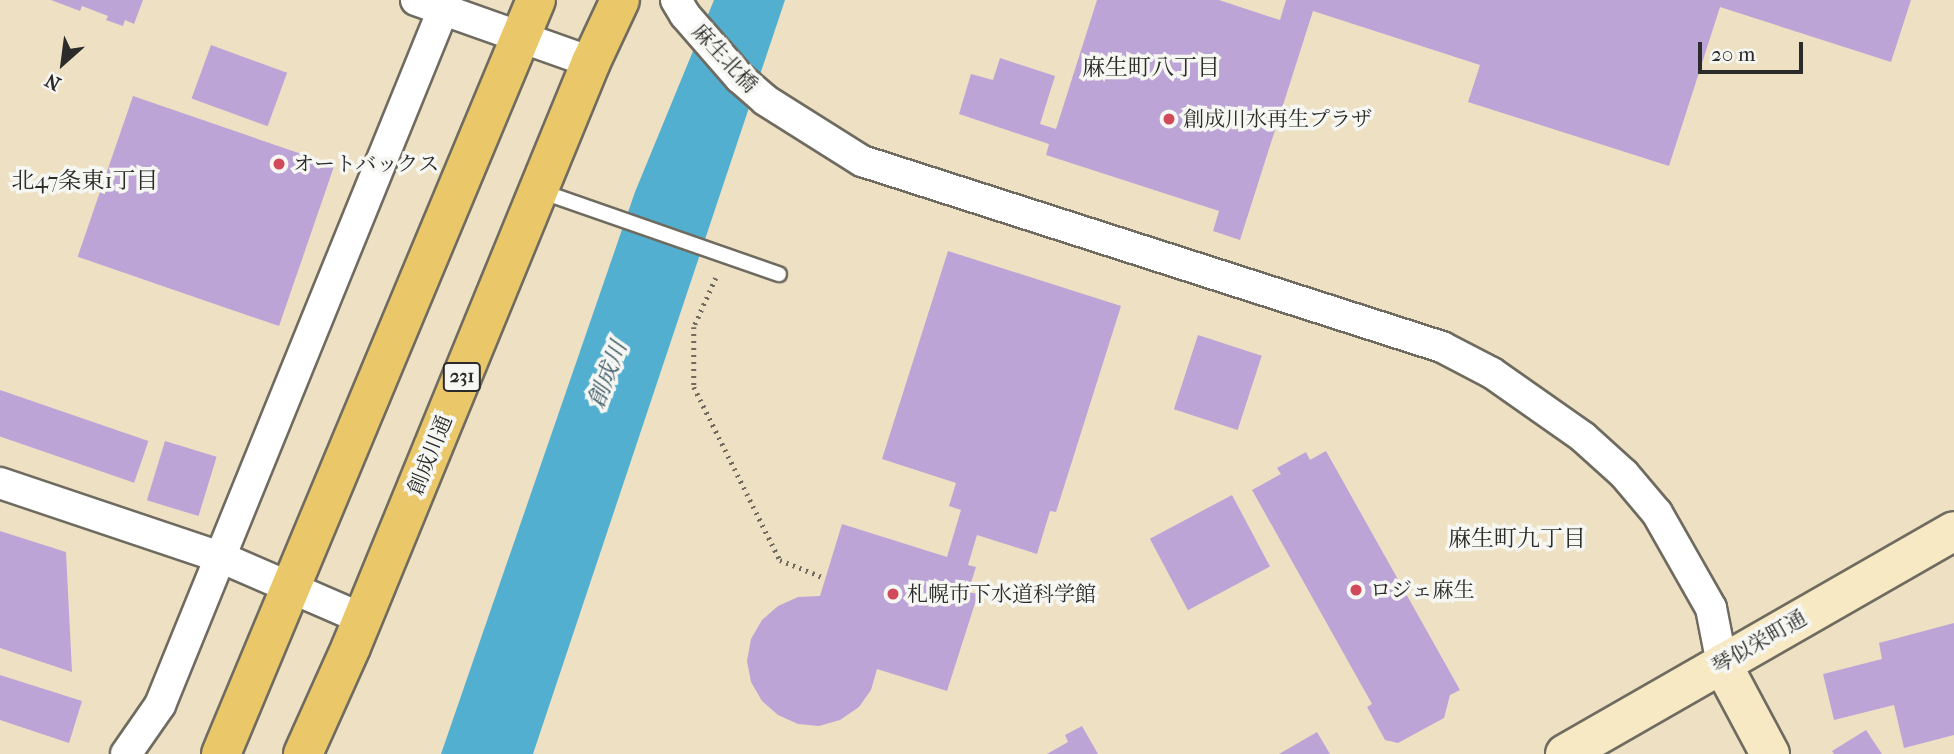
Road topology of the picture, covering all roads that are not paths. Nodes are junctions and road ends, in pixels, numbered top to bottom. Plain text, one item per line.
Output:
1 (536, 0) edge
2 (620, 0) edge
3 (435, 3) edge
4 (680, 8) edge
5 (520, 37) junction
6 (591, 62) junction
7 (538, 191) junction
8 (779, 274) dead end
9 (0, 483) edge
10 (1954, 531) edge
11 (220, 557) junction
12 (290, 587) junction
13 (363, 619) junction
14 (1722, 664) junction
15 (126, 754) edge
16 (221, 754) edge
17 (303, 754) edge
18 (1565, 754) edge
19 (1770, 754) edge

1 - 5 highway
2 - 6 highway, 創成川通 / 231
3 - 5 street
3 - 11 street
4 - 14 street, 麻生北橋
5 - 6 street
5 - 12 highway
6 - 7 highway, 創成川通 / 231
7 - 8 lane
7 - 13 highway, 創成川通 / 231
9 - 11 street
10 - 14 main road, 琴似栄町通
11 - 12 street
11 - 15 street
12 - 13 street
12 - 16 highway
13 - 17 highway, 創成川通 / 231
14 - 18 main road, 琴似栄町通
14 - 19 main road

